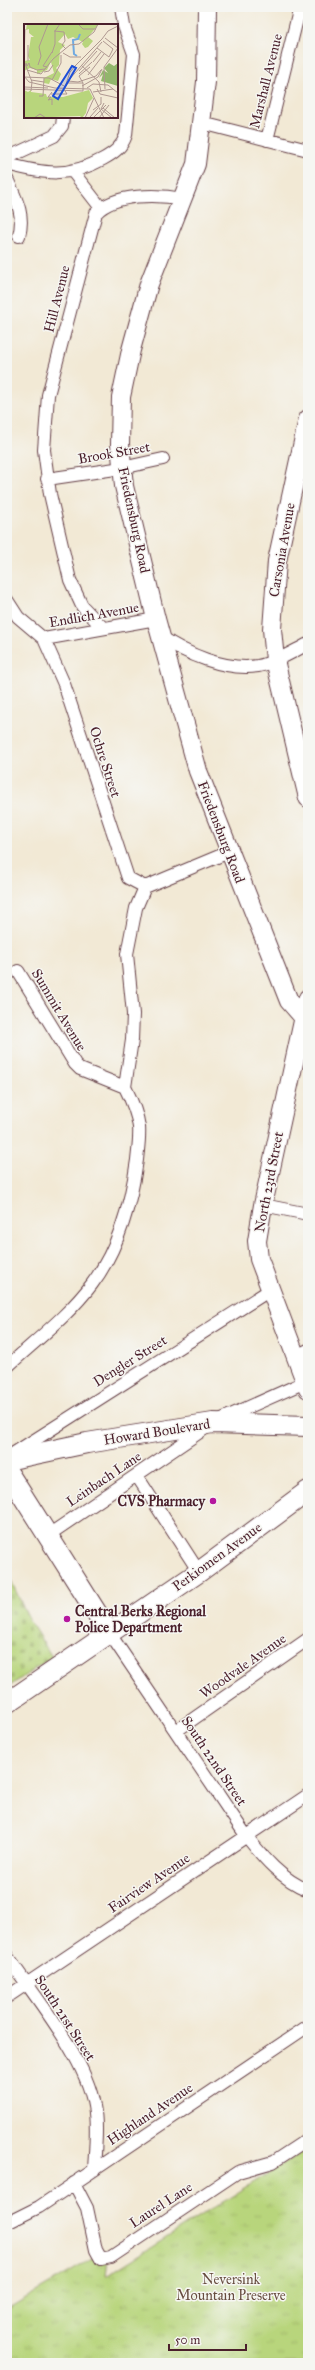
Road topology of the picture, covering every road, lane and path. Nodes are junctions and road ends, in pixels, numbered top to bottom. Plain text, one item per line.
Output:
1 (121, 7) edge
2 (207, 7) edge
3 (300, 7) edge
4 (63, 118) edge
5 (202, 123) junction
6 (267, 140) junction
7 (308, 150) edge
8 (7, 165) edge
9 (73, 172) junction
10 (7, 179) edge
11 (183, 199) junction
12 (101, 208) junction
13 (19, 236) dead end
14 (308, 419) edge
15 (163, 459) dead end
16 (122, 468) junction
17 (47, 479) junction
18 (7, 600) edge
19 (158, 627) junction
20 (103, 628) junction
21 (44, 639) junction
22 (308, 644) edge
23 (275, 660) junction
24 (302, 755) edge
25 (308, 798) edge
26 (230, 852) junction
27 (145, 887) junction
28 (18, 971) dead end
29 (308, 998) edge
30 (306, 1017) edge
31 (125, 1087) junction
32 (263, 1205) junction
33 (308, 1214) edge
34 (270, 1290) junction
35 (302, 1353) edge
36 (7, 1367) edge
37 (307, 1386) edge
38 (213, 1423) junction
39 (308, 1426) edge
40 (7, 1459) edge
41 (7, 1471) edge
42 (137, 1476) junction
43 (308, 1491) edge
44 (47, 1536) junction
45 (199, 1572) junction
46 (110, 1634) junction
47 (308, 1639) edge
48 (7, 1703) edge
49 (176, 1731) junction
50 (308, 1795) edge
51 (247, 1836) junction
52 (308, 1890) edge
53 (7, 1956) edge
54 (26, 1984) junction
55 (7, 1997) edge
56 (308, 2026) edge
57 (308, 2139) edge
58 (94, 2170) junction
59 (74, 2183) junction
60 (7, 2223) edge

1 - 9 street
2 - 5 main road, Friedensburg Road
3 - 6 street, Marshall Avenue
4 - 8 street
5 - 6 street
5 - 11 main road, Friedensburg Road
6 - 7 street
8 - 9 street
9 - 12 street
10 - 13 street
11 - 12 street
11 - 16 main road, Friedensburg Road
12 - 17 street, Hill Avenue
14 - 23 main road, Carsonia Avenue
15 - 16 street, Brook Street
16 - 17 street, Brook Street
16 - 19 main road, Friedensburg Road
17 - 20 street, Hill Avenue
18 - 21 street, Endlich Avenue
19 - 20 street, Endlich Avenue
19 - 23 street
19 - 26 main road, Friedensburg Road
20 - 21 street, Endlich Avenue
21 - 27 street, Ochre Street
22 - 23 street
23 - 24 main road, Carsonia Avenue
24 - 25 main road, Carsonia Avenue
26 - 27 street
26 - 30 main road, Friedensburg Road
27 - 31 street
28 - 31 street, Summit Avenue
29 - 30 main road
30 - 32 main road, North 23rd Street
31 - 36 street
32 - 33 street
32 - 34 main road, North 23rd Street
34 - 35 main road, North 23rd Street
34 - 40 street, Dengler Street
35 - 37 main road, North 23rd Street
37 - 38 street, Leinbach Lane
38 - 39 main road, Howard Boulevard
38 - 40 main road, Howard Boulevard
38 - 42 street, Leinbach Lane
41 - 44 main road
42 - 44 street, Leinbach Lane
42 - 45 street
43 - 45 main road, Perkiomen Avenue
44 - 46 main road
45 - 46 main road, Perkiomen Avenue
46 - 48 main road, Perkiomen Avenue
46 - 49 street, South 22nd Street
47 - 49 street, Woodvale Avenue
49 - 51 street, South 22nd Street
50 - 51 street, Fairview Avenue
51 - 52 street, South 22nd Street
51 - 54 street, Fairview Avenue
53 - 54 street, South 21st Street
54 - 55 street, Fairview Avenue
54 - 58 street, South 21st Street
56 - 58 street, Highland Avenue
57 - 59 street, Laurel Lane
58 - 59 street, Highland Avenue
59 - 60 street, Highland Avenue

